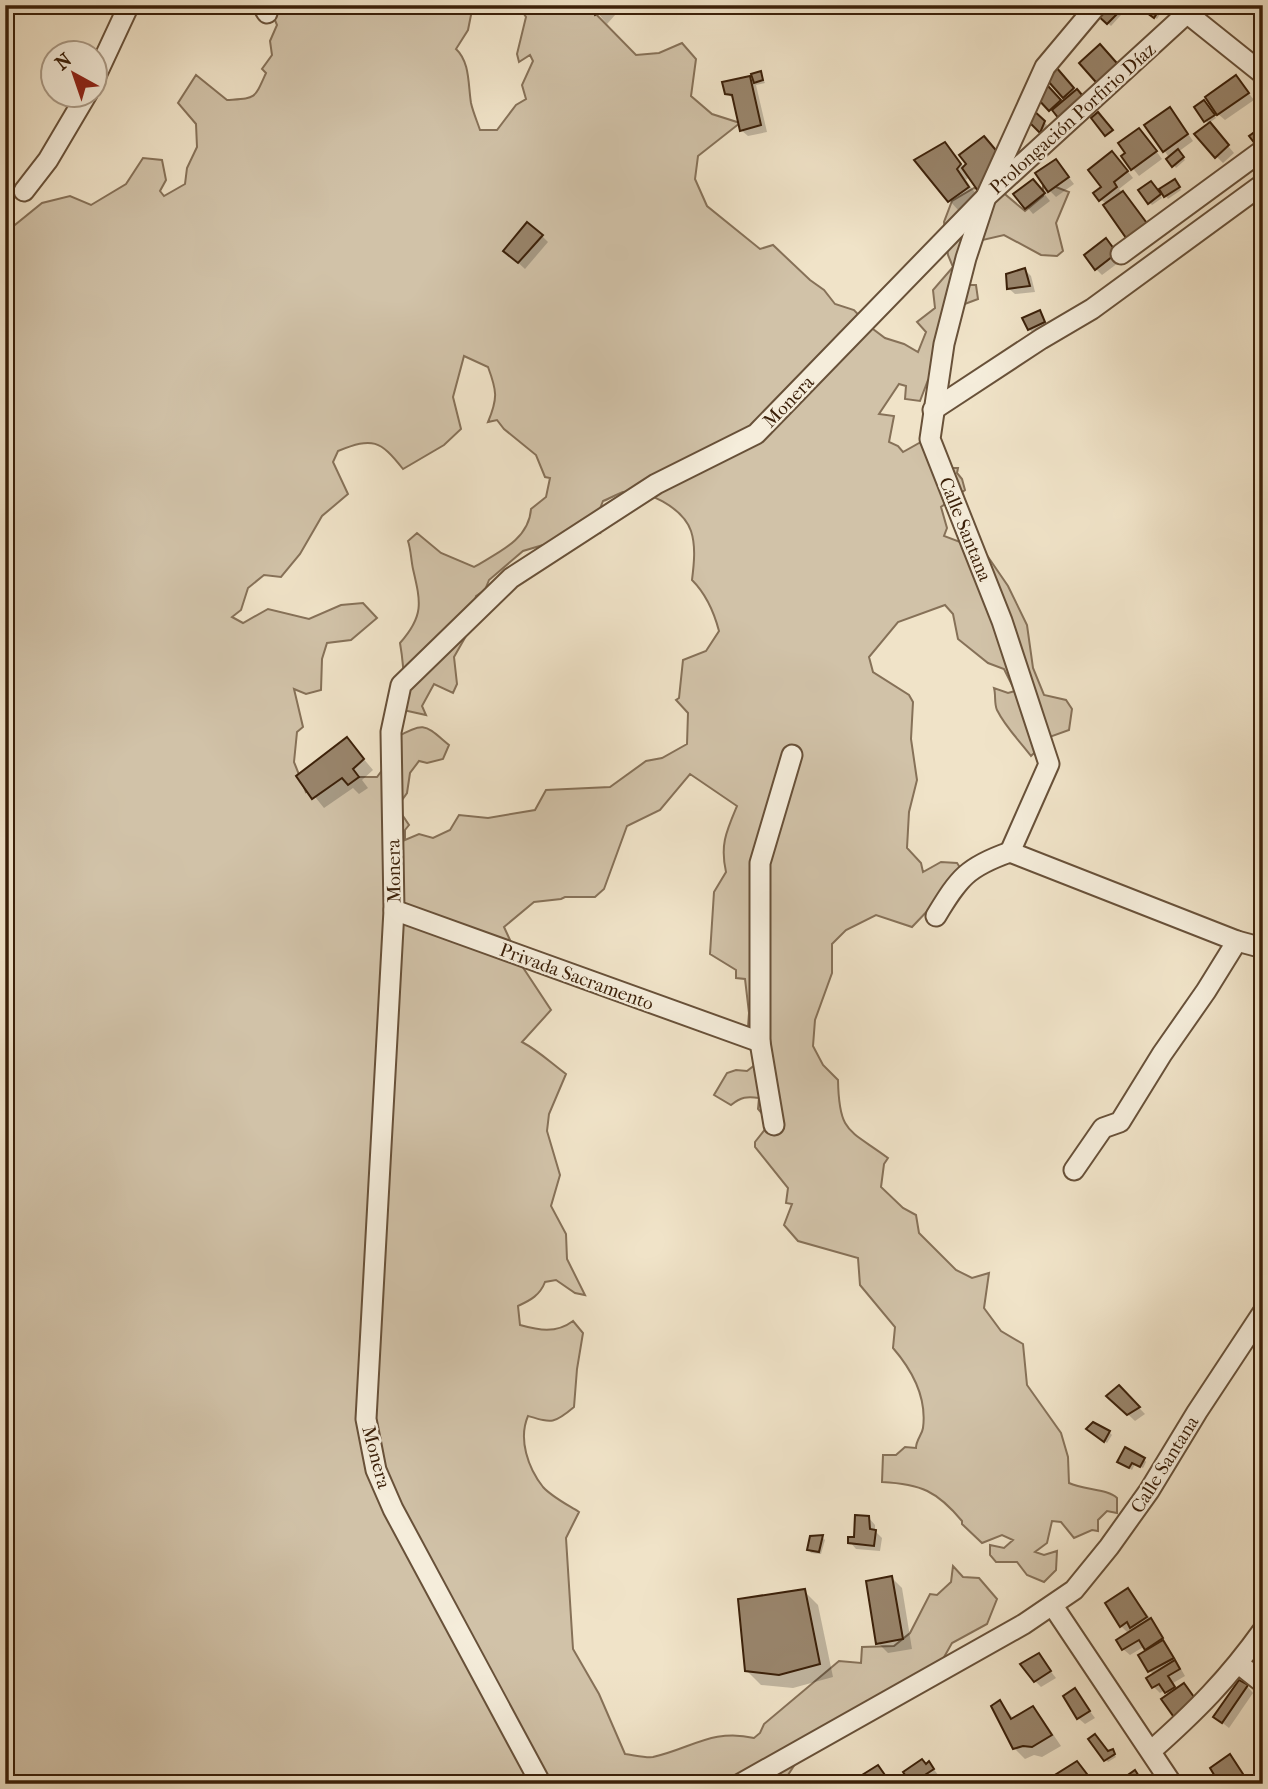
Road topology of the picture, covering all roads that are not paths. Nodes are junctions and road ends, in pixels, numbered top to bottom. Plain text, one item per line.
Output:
1 (129, 5) edge
2 (1097, 5) edge
3 (1192, 9) edge
4 (108, 50) edge
5 (1260, 66) edge
6 (79, 108) edge
7 (1263, 150) edge
8 (1263, 184) edge
9 (24, 191) dead end
10 (986, 197) junction
11 (1121, 254) dead end
12 (933, 410) junction
13 (792, 755) dead end
14 (1010, 852) junction
15 (394, 910) junction
16 (936, 916) dead end
17 (1237, 941) junction
18 (1263, 948) edge
19 (760, 1042) junction
20 (774, 1125) dead end
21 (1074, 1170) dead end
22 (1263, 1312) edge
23 (1053, 1606) junction
24 (1263, 1630) edge
25 (1239, 1664) junction
26 (1263, 1683) edge
27 (1151, 1751) junction
28 (541, 1784) edge
29 (740, 1784) edge
30 (1172, 1784) edge

1 - 4 street
2 - 10 street, Prolongación Porfirio Díaz
3 - 5 street
3 - 10 street, Prolongación Porfirio Díaz
6 - 9 street
7 - 11 street
8 - 12 street
10 - 12 street, Calle Santana
10 - 15 street, Monera
12 - 14 street, Calle Santana
13 - 19 street
14 - 16 street
14 - 17 street
15 - 19 street, Privada Sacramento
15 - 28 street, Monera
17 - 18 street
17 - 21 street
19 - 20 street
22 - 23 street, Calle Santana
23 - 27 street
23 - 29 street, Calle Santana
24 - 25 street
25 - 26 street
25 - 27 street
27 - 30 street

